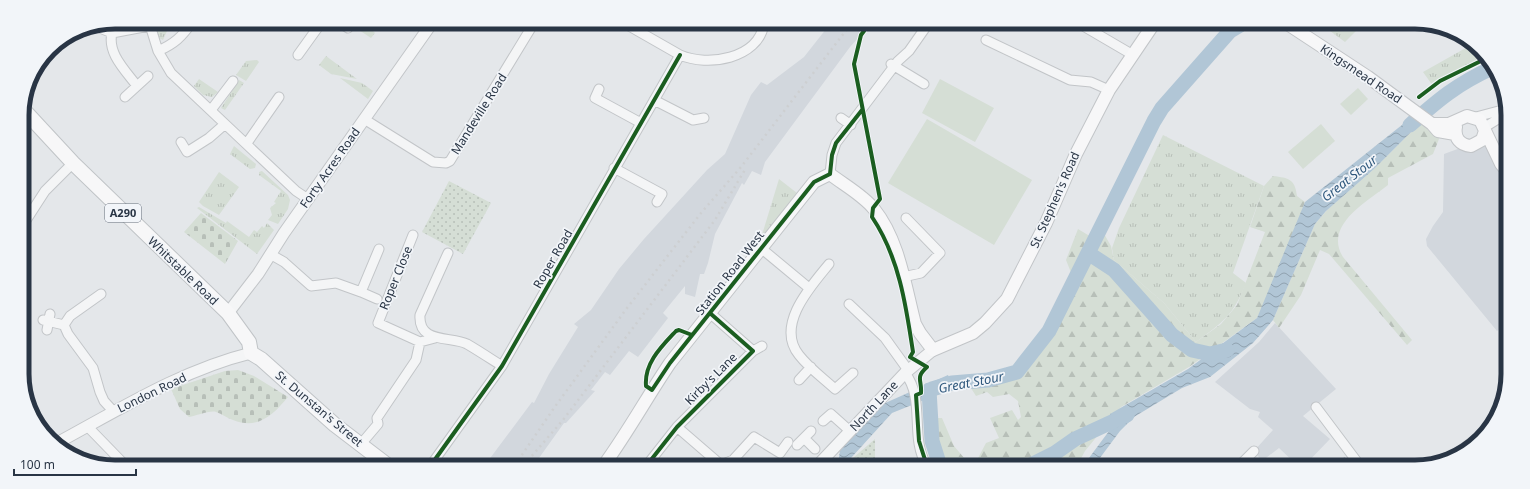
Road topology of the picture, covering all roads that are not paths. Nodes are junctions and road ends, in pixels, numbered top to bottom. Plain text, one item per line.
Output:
1 (128, 29) edge
2 (151, 29) edge
3 (186, 29) edge
4 (316, 29) edge
5 (428, 29) edge
6 (530, 29) edge
7 (634, 29) edge
8 (763, 29) edge
9 (925, 29) edge
10 (1089, 29) edge
11 (1150, 29) edge
12 (1295, 29) edge
13 (105, 30) edge
14 (112, 33) junction
15 (993, 40) dead end
16 (158, 52) junction
17 (298, 55) dead end
18 (680, 55) junction
19 (1133, 55) junction
20 (895, 64) junction
21 (148, 76) dead end
22 (233, 81) dead end
23 (924, 84) dead end
24 (137, 86) junction
25 (599, 89) dead end
26 (1109, 90) junction
27 (125, 97) dead end
28 (279, 97) dead end
29 (654, 100) junction
30 (211, 110) junction
31 (1501, 110) edge
32 (29, 116) edge
33 (1476, 117) junction
34 (704, 118) dead end
35 (841, 118) dead end
36 (1501, 118) edge
37 (364, 119) junction
38 (1459, 121) junction
39 (641, 123) junction
40 (225, 124) junction
41 (1432, 124) junction
42 (851, 125) junction
43 (1485, 129) junction
44 (1455, 134) junction
45 (181, 142) dead end
46 (247, 143) junction
47 (1476, 145) junction
48 (1501, 161) edge
49 (73, 163) junction
50 (1501, 165) edge
51 (614, 168) junction
52 (830, 174) junction
53 (308, 199) junction
54 (657, 202) dead end
55 (29, 215) edge
56 (906, 218) dead end
57 (413, 235) dead end
58 (762, 248) junction
59 (448, 253) dead end
60 (270, 254) junction
61 (385, 261) dead end
62 (830, 264) dead end
63 (903, 277) junction
64 (809, 288) junction
65 (361, 292) junction
66 (101, 294) dead end
67 (377, 299) dead end
68 (849, 304) dead end
69 (228, 313) junction
70 (711, 314) junction
71 (47, 321) dead end
72 (64, 324) junction
73 (435, 338) junction
74 (420, 342) junction
75 (762, 346) dead end
76 (933, 350) junction
77 (753, 351) junction
78 (251, 353) junction
79 (502, 366) junction
80 (811, 367) junction
81 (906, 372) junction
82 (853, 373) dead end
83 (799, 380) dead end
84 (1316, 407) dead end
85 (114, 412) junction
86 (823, 421) dead end
87 (88, 427) junction
88 (677, 428) junction
89 (811, 431) dead end
90 (850, 431) junction
91 (61, 441) edge
92 (796, 442) junction
93 (361, 444) junction
94 (1254, 451) dead end
95 (819, 457) edge
96 (120, 460) edge
97 (379, 460) edge
98 (434, 460) edge
99 (608, 460) edge
100 (651, 460) edge
101 (715, 460) edge
102 (733, 460) edge
103 (925, 460) edge
104 (1245, 460) edge
105 (1352, 460) edge

1 - 14 street
2 - 16 street
3 - 16 street
4 - 17 street
5 - 37 street, Forty Acres Road
6 - 37 street, Mandeville Road
7 - 18 street
8 - 18 street
9 - 20 street
10 - 19 street
11 - 19 main road, St. Stephen's Road
12 - 41 main road, Kingsmead Road
13 - 14 street
14 - 24 street
15 - 26 street
16 - 30 street
18 - 29 street, Roper Road
19 - 26 main road, St. Stephen's Road
20 - 23 street
20 - 42 street
21 - 24 street
22 - 30 street
24 - 27 street
25 - 39 street
26 - 76 main road, St. Stephen's Road
28 - 46 street
29 - 34 street
29 - 39 street, Roper Road
30 - 40 street
31 - 33 street
32 - 49 main road, Whitstable Road / A290
33 - 38 main road
33 - 43 main road, Kingsmead Road
35 - 42 street
36 - 43 street
37 - 53 street, Forty Acres Road
38 - 41 main road
38 - 44 main road
39 - 51 street, Roper Road
40 - 45 street
40 - 46 street
41 - 44 main road, Kingsmead Road
42 - 52 street
43 - 47 main road
43 - 48 main road, Kingsmead Road
44 - 47 main road, Kingsmead Road
46 - 53 street
47 - 50 main road, Kingsmead Road
49 - 55 street
49 - 69 main road, Whitstable Road / A290
51 - 54 street
51 - 79 street, Roper Road
52 - 58 main road, Station Road West
52 - 63 main road
53 - 60 street, Forty Acres Road
56 - 63 street
57 - 74 street, Roper Close
58 - 64 street
58 - 70 main road, Station Road West
59 - 73 street
60 - 65 street
60 - 69 street, Forty Acres Road
61 - 65 street
62 - 64 street
63 - 76 main road
64 - 80 street
65 - 67 street
66 - 72 street
68 - 81 street
69 - 78 main road, Whitstable Road / A290
70 - 77 street, Kirby's Lane
70 - 99 main road, Station Road West
71 - 72 street
72 - 85 street
73 - 74 street
73 - 79 street
74 - 93 street
75 - 77 street, Kirby's Lane
76 - 81 street, North Lane
77 - 88 street, Kirby's Lane
78 - 85 street, London Road
78 - 93 main road, St. Dunstan's Street
79 - 98 street, Roper Road
80 - 82 street
80 - 83 street
81 - 90 street, North Lane
81 - 103 street
84 - 105 street
85 - 87 street, London Road
86 - 90 street
87 - 91 street, London Road
87 - 96 street
88 - 100 street, Kirby's Lane
88 - 101 street
89 - 92 street
90 - 95 street, North Lane
92 - 95 street
92 - 102 street
93 - 97 main road, St. Dunstan's Street
94 - 104 street

